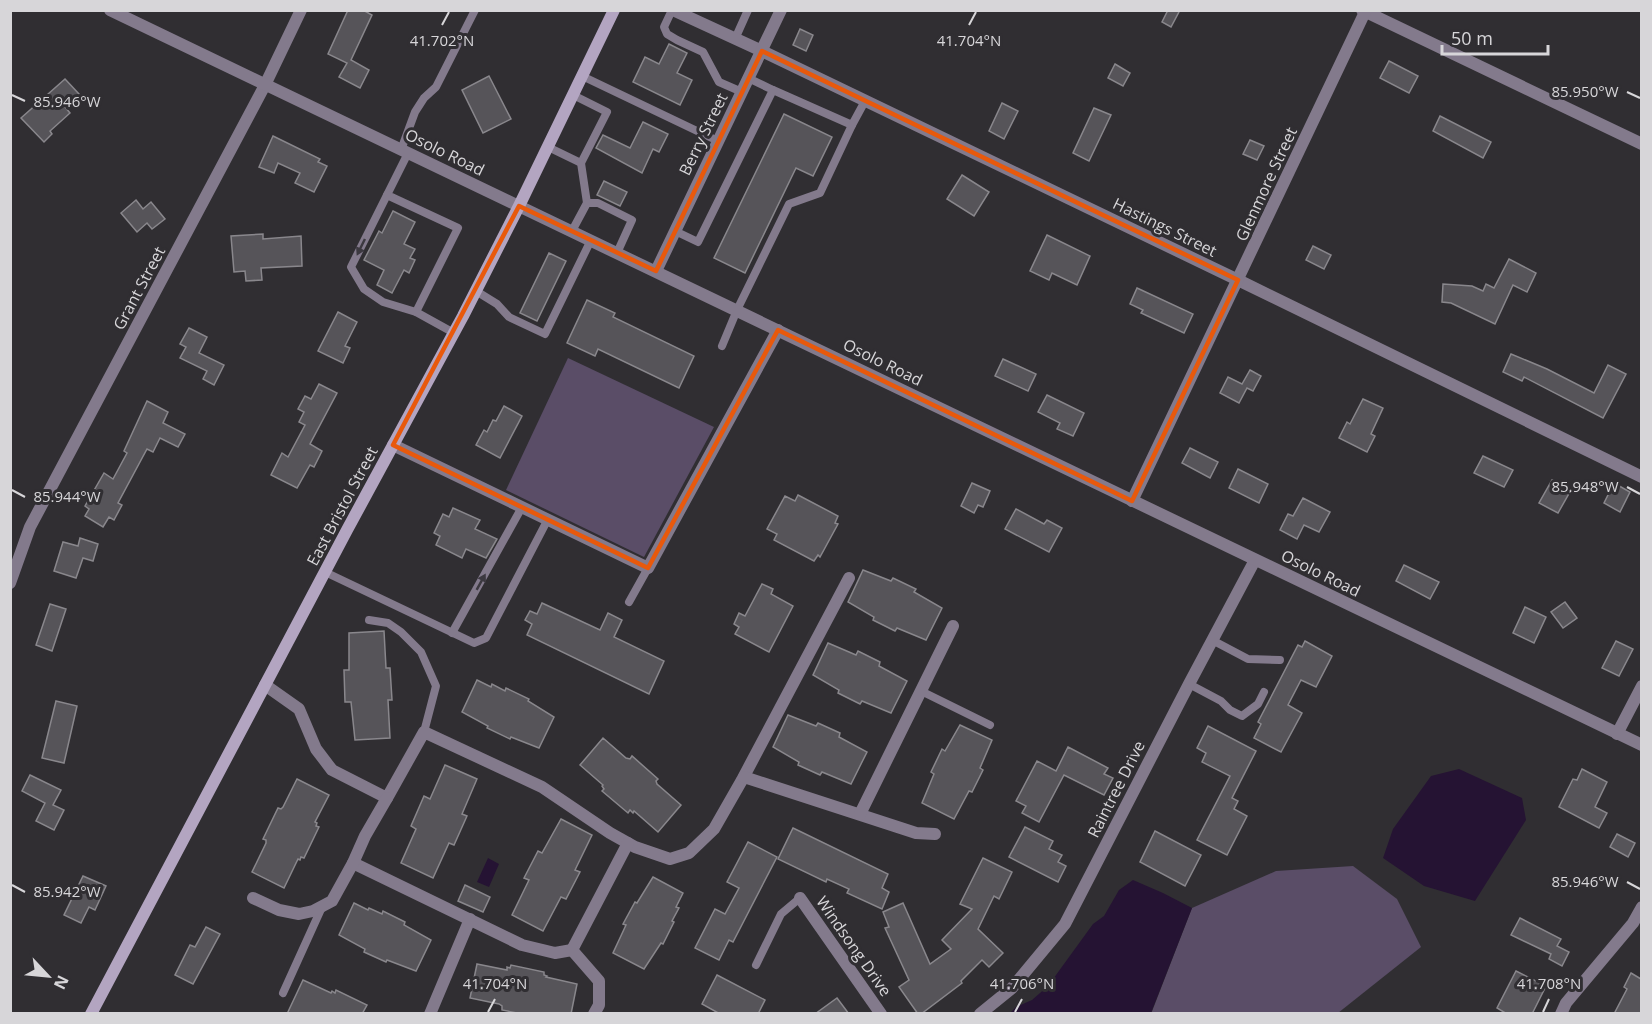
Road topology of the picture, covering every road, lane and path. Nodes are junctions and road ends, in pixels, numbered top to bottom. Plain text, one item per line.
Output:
1 (110, 10) edge
2 (301, 10) edge
3 (475, 10) edge
4 (614, 10) edge
5 (672, 10) edge
6 (748, 10) edge
7 (781, 10) edge
8 (1365, 11) edge
9 (735, 39) junction
10 (762, 51) junction
11 (582, 76) junction
12 (748, 78) junction
13 (265, 85) junction
14 (773, 90) junction
15 (742, 92) junction
16 (573, 95) junction
17 (865, 101) junction
18 (852, 125) junction
19 (718, 141) junction
20 (1641, 144) edge
21 (548, 147) junction
22 (404, 151) junction
23 (581, 163) junction
24 (387, 195) junction
25 (587, 203) junction
26 (519, 206) junction
27 (572, 231) junction
28 (675, 231) junction
29 (591, 240) junction
30 (617, 253) junction
31 (656, 271) junction
32 (1238, 280) junction
33 (476, 291) junction
34 (737, 310) junction
35 (416, 312) junction
36 (778, 330) junction
37 (454, 333) junction
38 (722, 346) dead end
39 (393, 446) junction
40 (1641, 477) edge
41 (1132, 501) junction
42 (522, 507) junction
43 (548, 519) junction
44 (1255, 560) junction
45 (648, 568) junction
46 (325, 572) junction
47 (849, 578) dead end
48 (10, 583) edge
49 (629, 602) dead end
50 (369, 620) dead end
51 (953, 626) dead end
52 (452, 633) junction
53 (1212, 640) junction
54 (1280, 660) dead end
55 (1189, 684) junction
56 (265, 685) junction
57 (1641, 686) edge
58 (921, 691) junction
59 (1264, 692) dead end
60 (990, 725) dead end
61 (424, 732) junction
62 (1617, 734) junction
63 (1641, 745) edge
64 (744, 777) junction
65 (387, 798) junction
66 (860, 814) junction
67 (935, 834) dead end
68 (628, 843) junction
69 (354, 863) junction
70 (253, 898) dead end
71 (800, 898) joint
72 (322, 907) junction
73 (1641, 907) edge
74 (470, 919) junction
75 (572, 950) junction
76 (756, 965) dead end
77 (283, 993) dead end
78 (91, 1014) edge
79 (430, 1014) edge
80 (594, 1014) edge
81 (881, 1014) edge
82 (980, 1014) edge
83 (1561, 1014) edge

1 - 13 street, Osolo Road
2 - 13 street, Grant Street
3 - 22 lane
4 - 11 main road, East Bristol Street
5 - 9 street, Hastings Street
5 - 15 lane
6 - 9 lane
7 - 10 street, Berry Street
8 - 20 street
8 - 32 street, Glenmore Street
9 - 10 street, Hastings Street
10 - 12 street, Berry Street
10 - 17 street, Hastings Street
11 - 16 main road, East Bristol Street
11 - 19 lane
12 - 14 lane
12 - 15 street, Berry Street
13 - 22 street, Osolo Road
13 - 48 street, Grant Street
14 - 18 lane
14 - 28 lane
15 - 19 street, Berry Street
16 - 21 main road, East Bristol Street
16 - 23 lane
17 - 18 lane
17 - 32 street, Hastings Street
18 - 34 lane
19 - 28 street, Berry Street
21 - 23 lane
21 - 26 main road, East Bristol Street
22 - 24 lane
22 - 26 street, Osolo Road
23 - 25 lane
24 -> 35 lane
24 - 35 lane
25 - 27 lane
25 - 30 lane
26 - 27 street, Osolo Road
26 - 33 main road, East Bristol Street
27 - 29 street, Osolo Road
28 - 31 street, Berry Street
29 - 30 street, Osolo Road
29 - 33 lane
30 - 31 street, Osolo Road
31 - 34 street, Osolo Road
32 - 40 street, Hastings Street
32 - 41 street, Glenmore Street
33 - 37 main road, East Bristol Street
34 - 36 street, Osolo Road
34 - 38 lane
35 - 37 lane
36 - 41 street, Osolo Road
36 - 45 street
37 - 39 main road, East Bristol Street
39 - 42 street
39 - 46 main road, East Bristol Street
41 - 44 street, Osolo Road
42 - 43 street
52 -> 42 lane
43 - 45 street
43 - 52 lane
44 - 53 street, Raintree Drive
44 - 62 street, Osolo Road
45 - 49 lane
46 - 52 lane
46 - 56 main road, East Bristol Street
47 - 64 street
50 - 61 lane
51 - 58 street
53 - 54 lane
53 - 55 street, Raintree Drive
55 - 59 lane
55 - 82 street, Raintree Drive
56 - 65 street
56 - 78 main road, East Bristol Street
57 - 62 street
58 - 60 lane
58 - 66 street
61 - 65 street
61 - 68 street
62 - 63 street, Osolo Road
64 - 66 street
64 - 68 street
65 - 69 street
66 - 67 street
68 - 75 street
69 - 72 street
69 - 74 street
70 - 72 street
71 - 76 lane
71 - 81 street, Windsong Drive
72 - 77 lane
73 - 83 street
74 - 75 street
74 - 79 street
75 - 80 street

